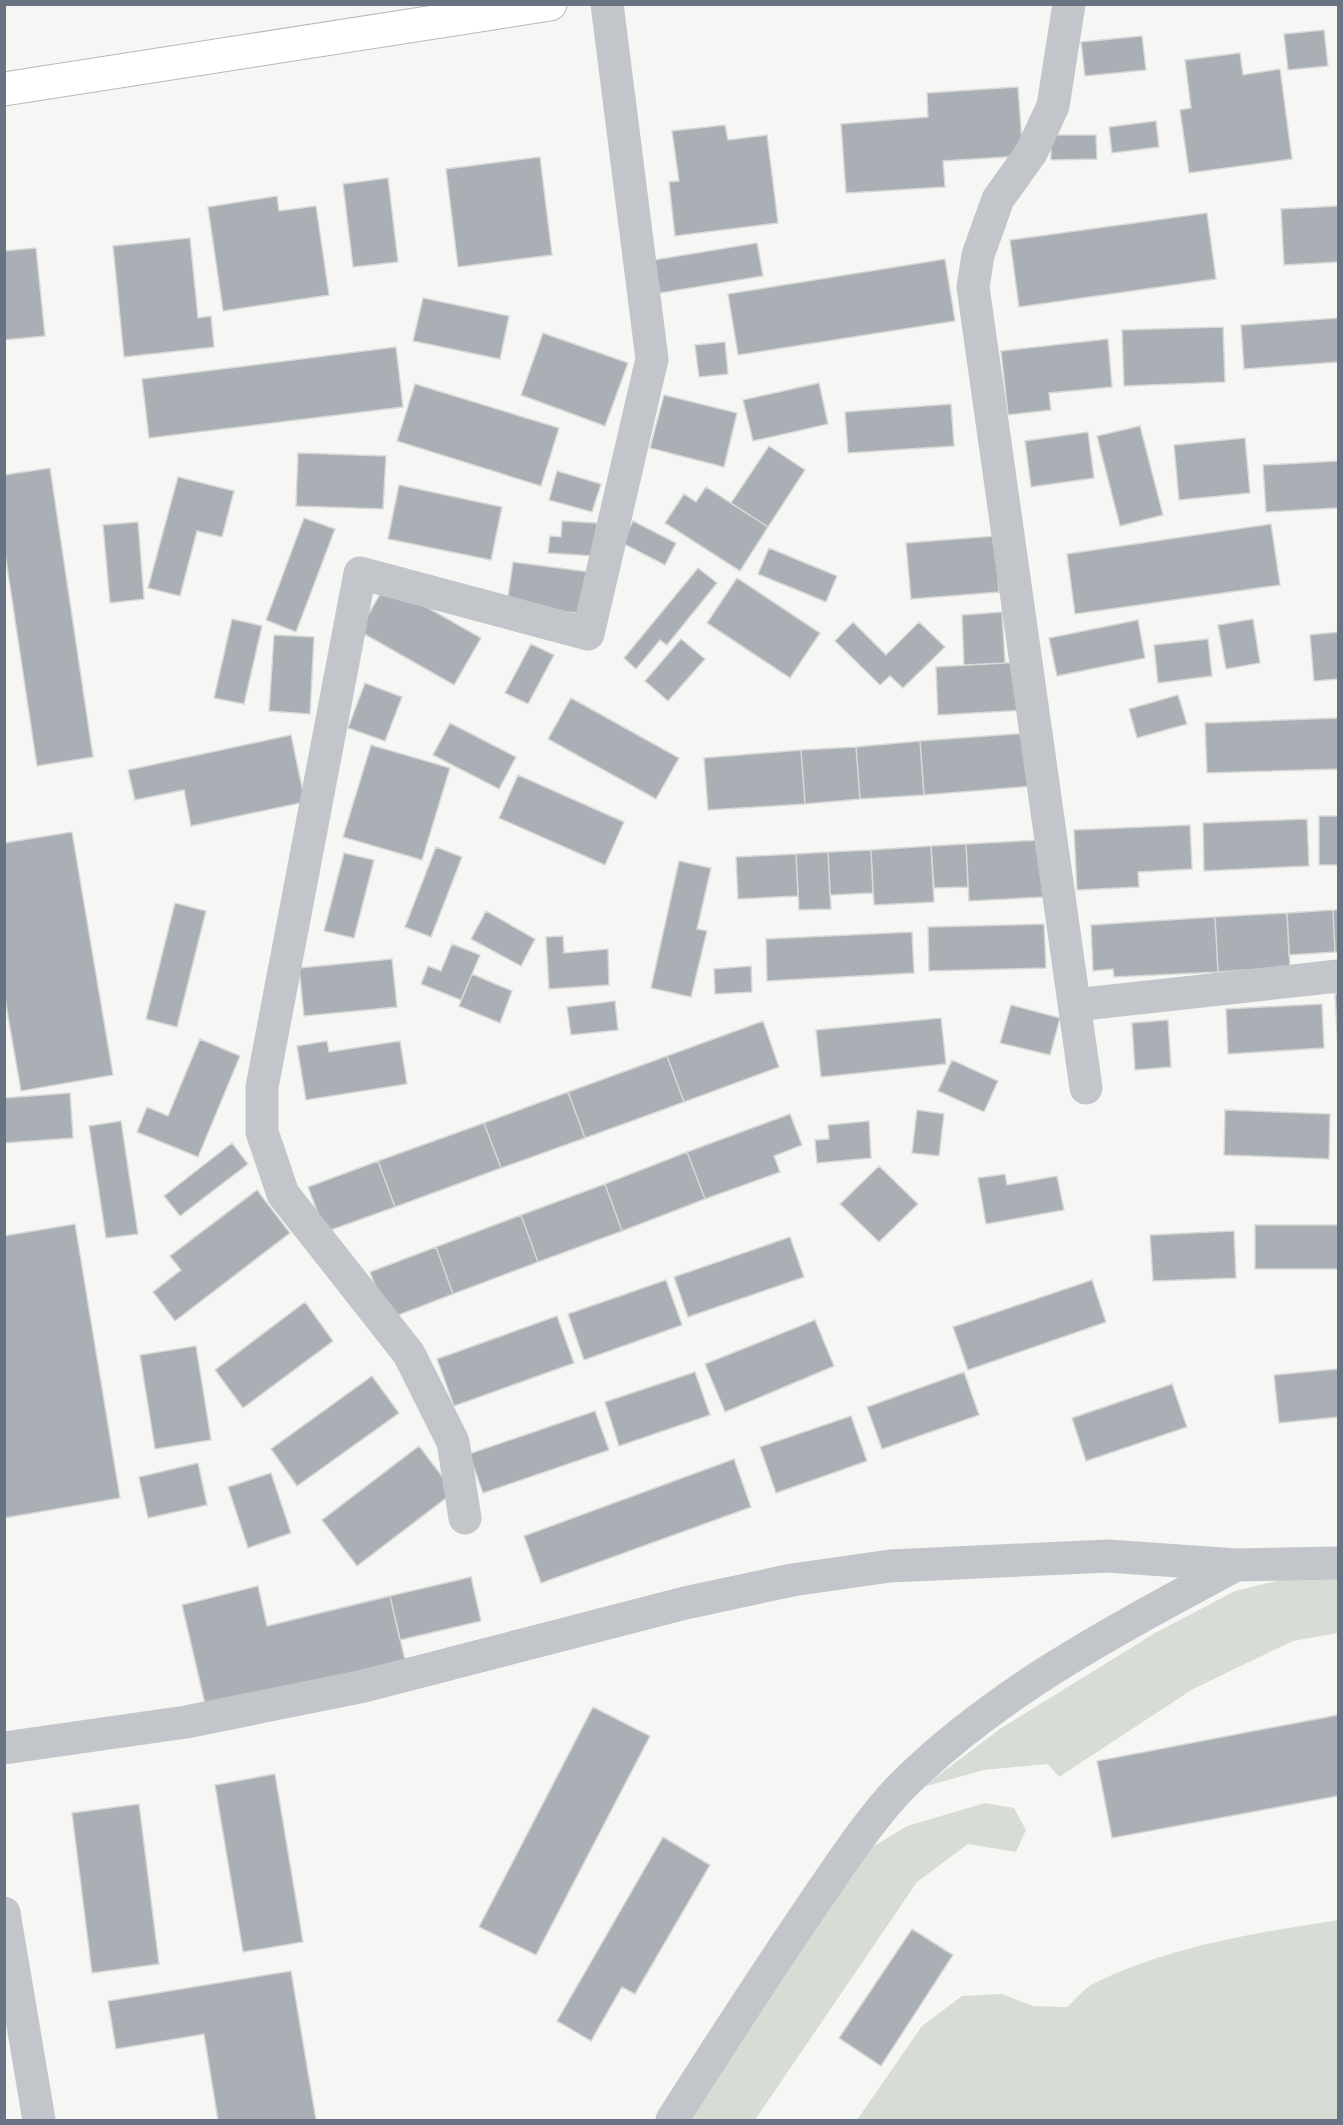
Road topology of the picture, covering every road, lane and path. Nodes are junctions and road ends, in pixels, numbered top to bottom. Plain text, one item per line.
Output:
1 (550, 4) edge
2 (607, 4) edge
3 (1069, 4) edge
4 (4, 89) edge
5 (1338, 976) edge
6 (1075, 1005) junction
7 (1086, 1088) dead end
8 (465, 1518) dead end
9 (1338, 1563) edge
10 (1236, 1565) junction
11 (4, 1748) edge
12 (4, 1913) edge
13 (39, 2121) edge
14 (672, 2121) edge

1 - 4 main road
2 - 8 street
3 - 6 street
5 - 6 street
6 - 7 street
9 - 10 street
10 - 11 street
10 - 14 street
12 - 13 street

